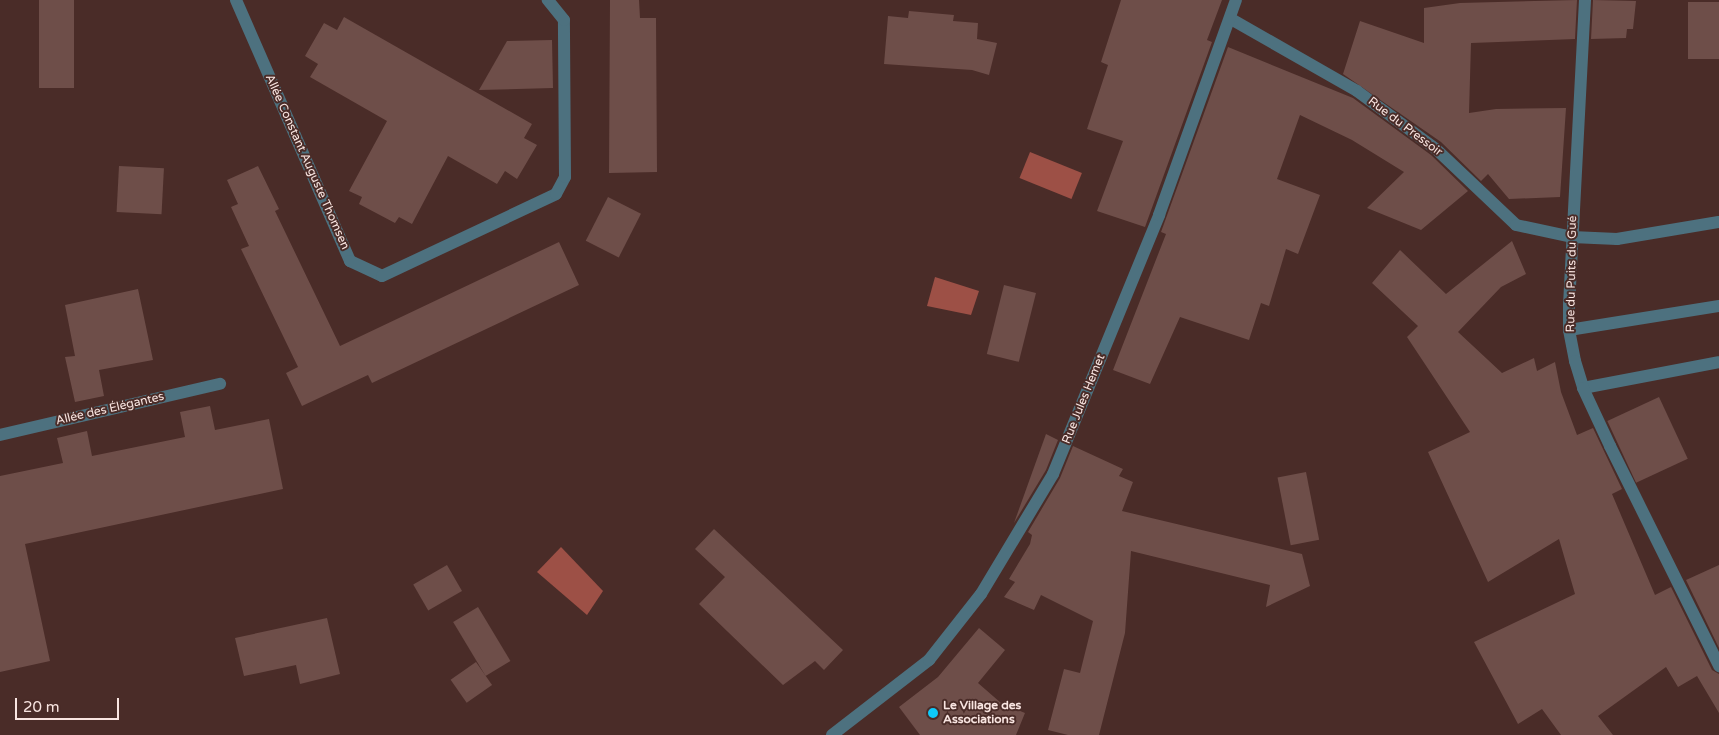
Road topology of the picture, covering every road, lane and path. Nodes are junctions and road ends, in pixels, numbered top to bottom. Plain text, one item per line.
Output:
1 (236, 0) edge
2 (548, 0) edge
3 (1236, 0) edge
4 (1585, 0) edge
5 (1231, 19) junction
6 (1719, 222) edge
7 (1572, 237) junction
8 (1719, 306) edge
9 (1569, 330) junction
10 (1719, 362) edge
11 (220, 384) dead end
12 (1583, 388) junction
13 (0, 435) edge
14 (1719, 666) edge
15 (832, 735) edge

1 - 2 street, Allée Constant Auguste Thomsen
3 - 5 street, Rue Jules Hemet
4 - 7 street, Rue du Puits du Gué
5 - 7 street, Rue du Pressoir
5 - 15 street, Rue Jules Hemet
6 - 7 street, Rue du Pressoir
7 - 9 street, Rue du Puits du Gué
8 - 9 street
9 - 12 street, Rue du Puits du Gué
10 - 12 street
11 - 13 street, Allée des Élégantes
12 - 14 street, Rue du Puits du Gué

